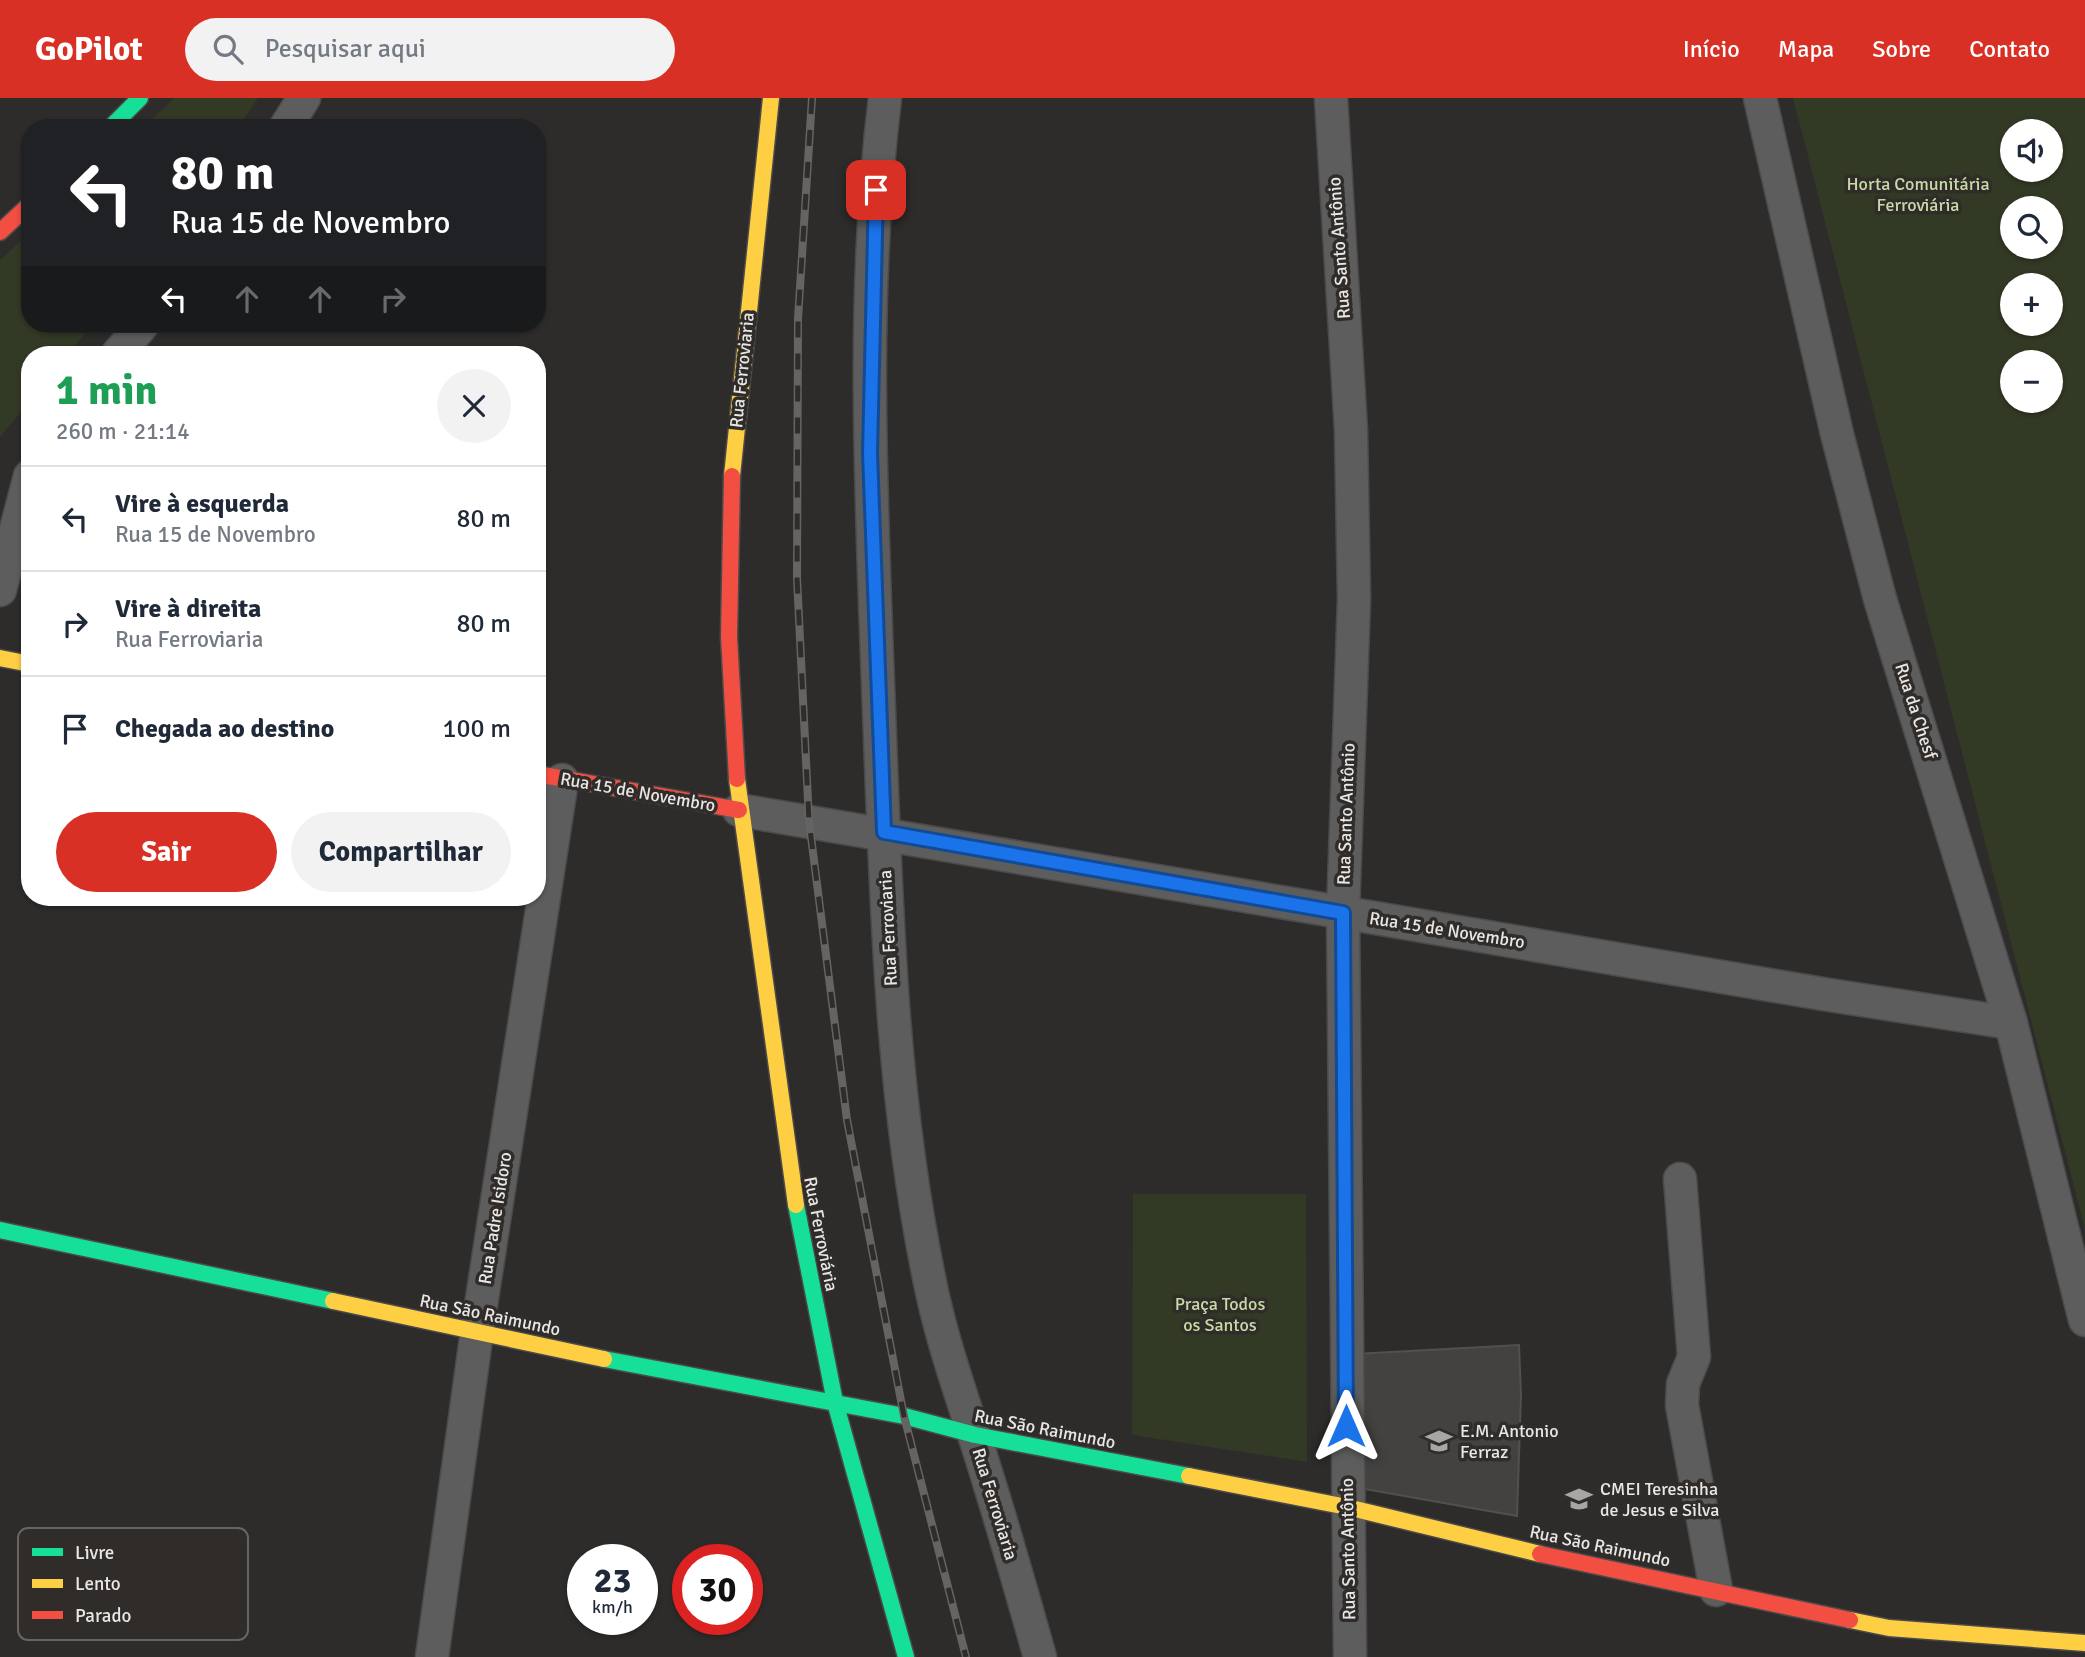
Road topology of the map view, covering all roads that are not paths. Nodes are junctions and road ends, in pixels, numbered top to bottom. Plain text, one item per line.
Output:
1 (141, 98) edge
2 (304, 98) edge
3 (771, 98) edge
4 (885, 98) edge
5 (1331, 98) edge
6 (1760, 98) edge
7 (119, 119) edge
8 (291, 119) edge
9 (21, 212) edge
10 (0, 232) edge
11 (21, 510) edge
12 (0, 590) edge
13 (0, 657) edge
14 (21, 662) edge
15 (550, 777) edge
16 (546, 807) edge
17 (739, 810) junction
18 (884, 832) junction
19 (533, 906) edge
20 (1343, 913) junction
21 (2011, 1023) junction
22 (1680, 1179) dead end
23 (0, 1230) edge
24 (2085, 1320) edge
25 (477, 1331) junction
26 (835, 1402) junction
27 (975, 1435) junction
28 (1347, 1507) junction
29 (1716, 1590) junction
30 (2085, 1643) edge
31 (432, 1657) edge
32 (906, 1657) edge
33 (1040, 1657) edge
34 (1350, 1657) edge

1 - 7 street
2 - 8 street
3 - 17 street, Rua Ferroviaria
4 - 18 street, Rua Ferroviaria
5 - 20 street, Rua Santo Antônio
6 - 21 street, Rua da Chesf
9 - 10 street
11 - 12 street
13 - 14 street
15 - 16 street, Rua Padre Isidoro
15 - 17 street, Rua 15 de Novembro
17 - 18 street, Rua 15 de Novembro
17 - 26 street, Rua Ferroviária
18 - 20 street, Rua 15 de Novembro
18 - 27 street, Rua Ferroviaria
19 - 25 street, Rua Padre Isidoro
20 - 21 street, Rua 15 de Novembro
20 - 28 street, Rua Santo Antônio
21 - 24 street, Rua da Chesf
22 - 29 street
23 - 25 street, Rua São Raimundo
25 - 26 street, Rua São Raimundo
25 - 31 street, Rua Padre Isidoro
26 - 27 street, Rua São Raimundo
26 - 32 street, Rua Ferroviária
27 - 28 street, Rua São Raimundo
27 - 33 street, Rua Ferroviaria
28 - 29 street, Rua São Raimundo
28 - 34 street, Rua Santo Antônio
29 - 30 street, Rua São Raimundo

